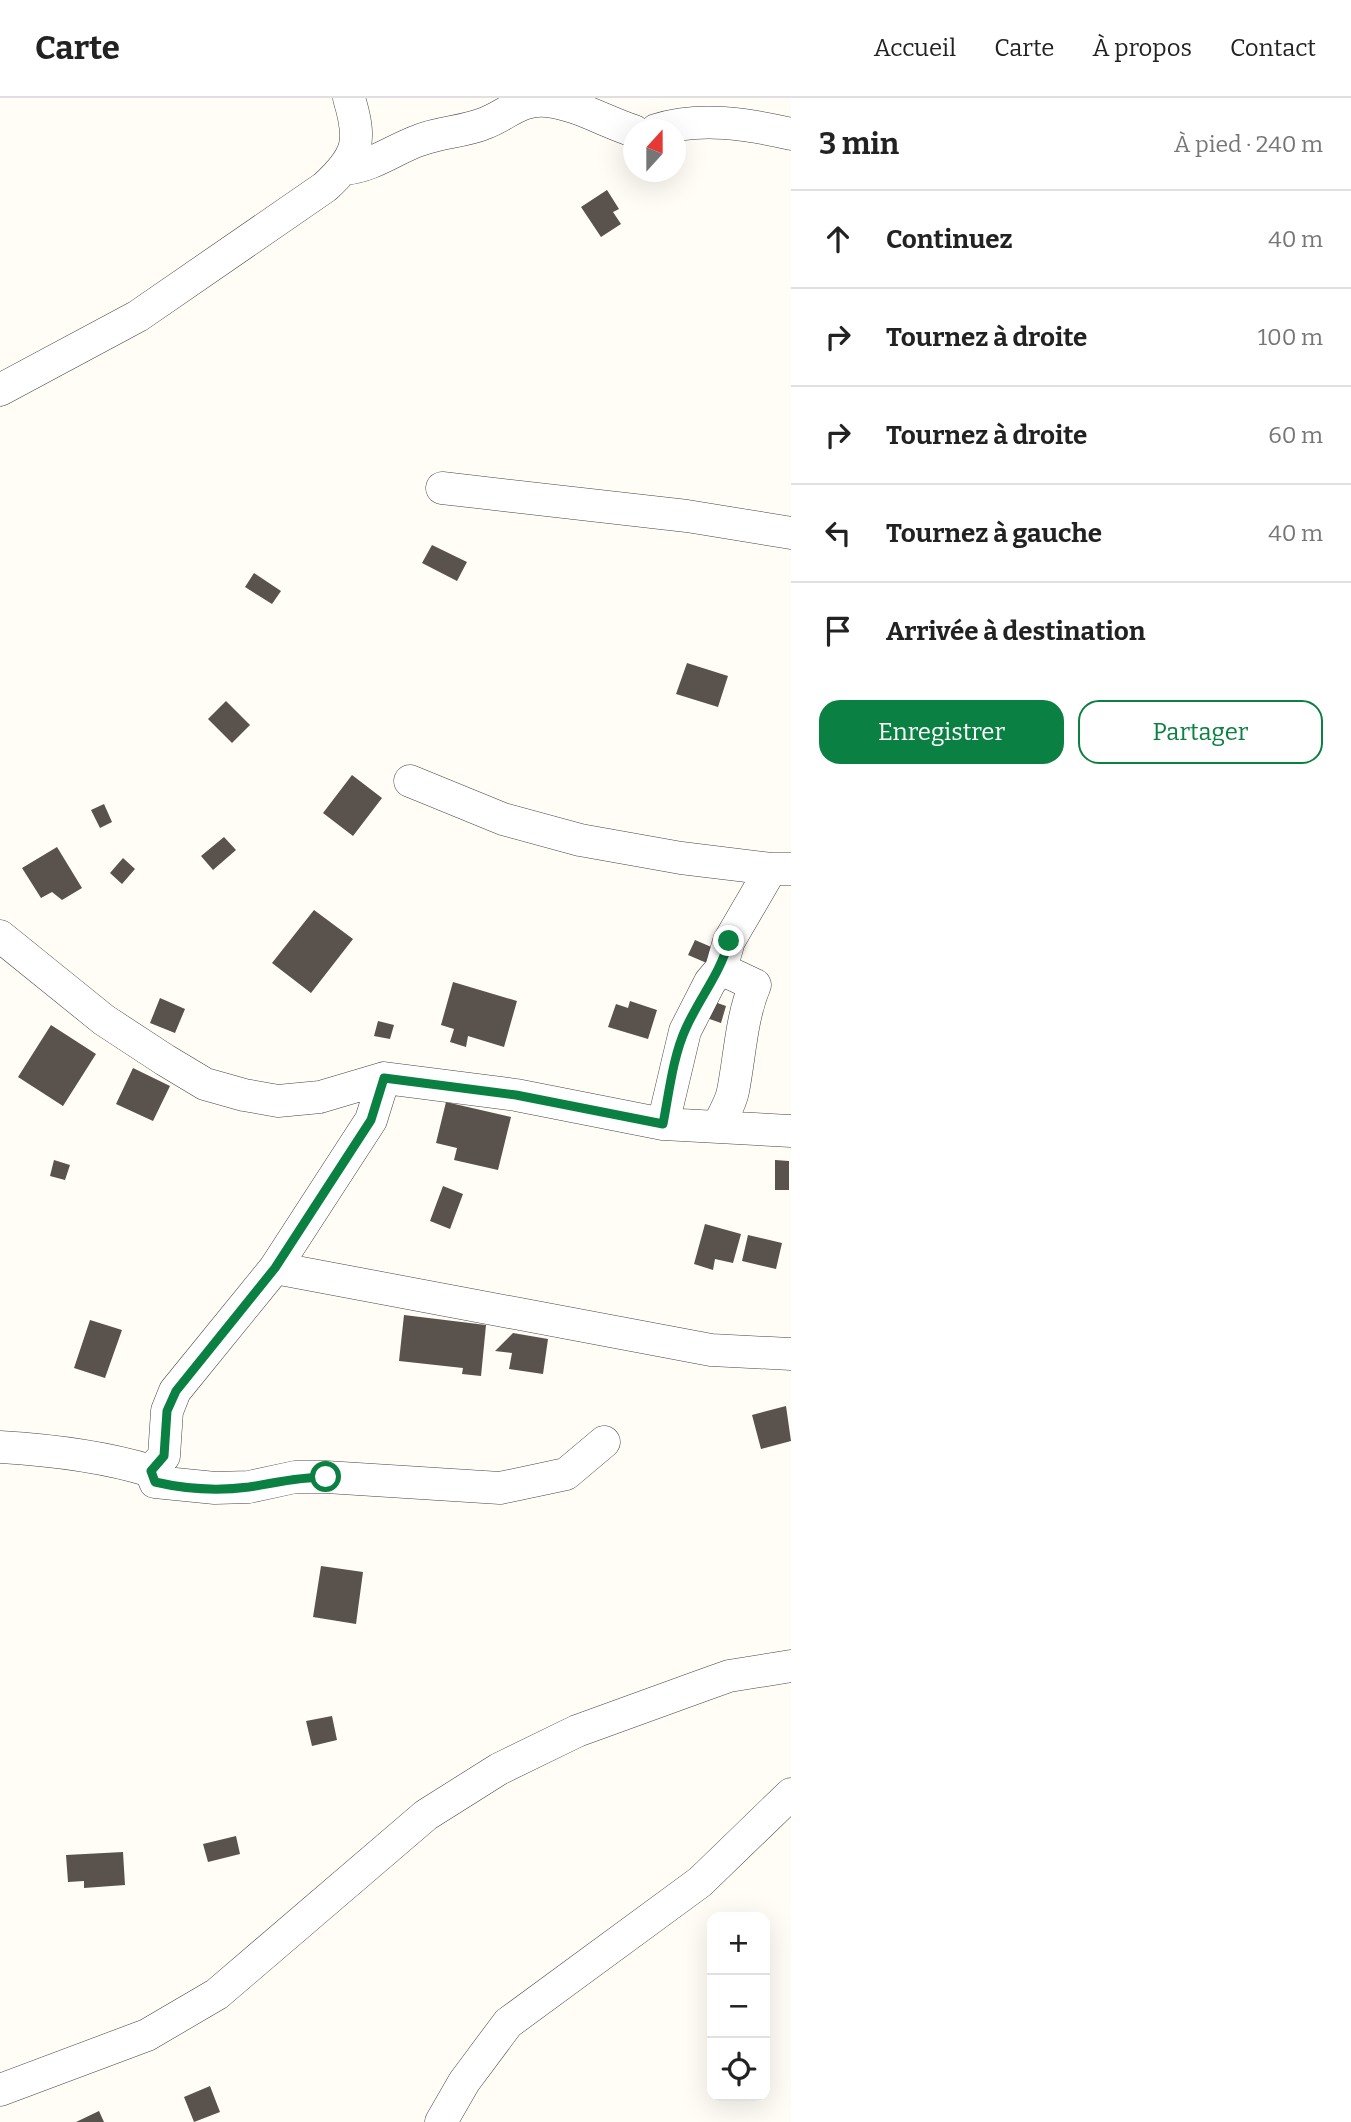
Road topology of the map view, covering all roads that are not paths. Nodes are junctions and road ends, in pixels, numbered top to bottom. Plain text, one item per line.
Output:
1 (349, 98) edge
2 (686, 123) edge
3 (623, 127) edge
4 (791, 134) edge
5 (345, 169) junction
6 (0, 390) edge
7 (442, 488) dead end
8 (791, 533) edge
9 (410, 781) dead end
10 (781, 869) edge
11 (0, 936) edge
12 (721, 969) junction
13 (384, 1078) junction
14 (663, 1124) junction
15 (718, 1126) junction
16 (791, 1131) edge
17 (275, 1268) junction
18 (791, 1354) edge
19 (604, 1441) dead end
20 (0, 1447) edge
21 (151, 1471) junction
22 (791, 1666) edge
23 (791, 1794) edge
24 (0, 2090) edge
25 (441, 2122) edge

1 - 5 street
2 - 4 street
3 - 5 street
5 - 6 street
7 - 8 street
9 - 10 street
10 - 12 street
11 - 13 street
12 - 14 street
12 - 15 street
13 - 14 street
13 - 17 street
14 - 15 street
15 - 16 street
17 - 18 street
17 - 21 street
19 - 21 street
20 - 21 street
22 - 24 street
23 - 25 street

